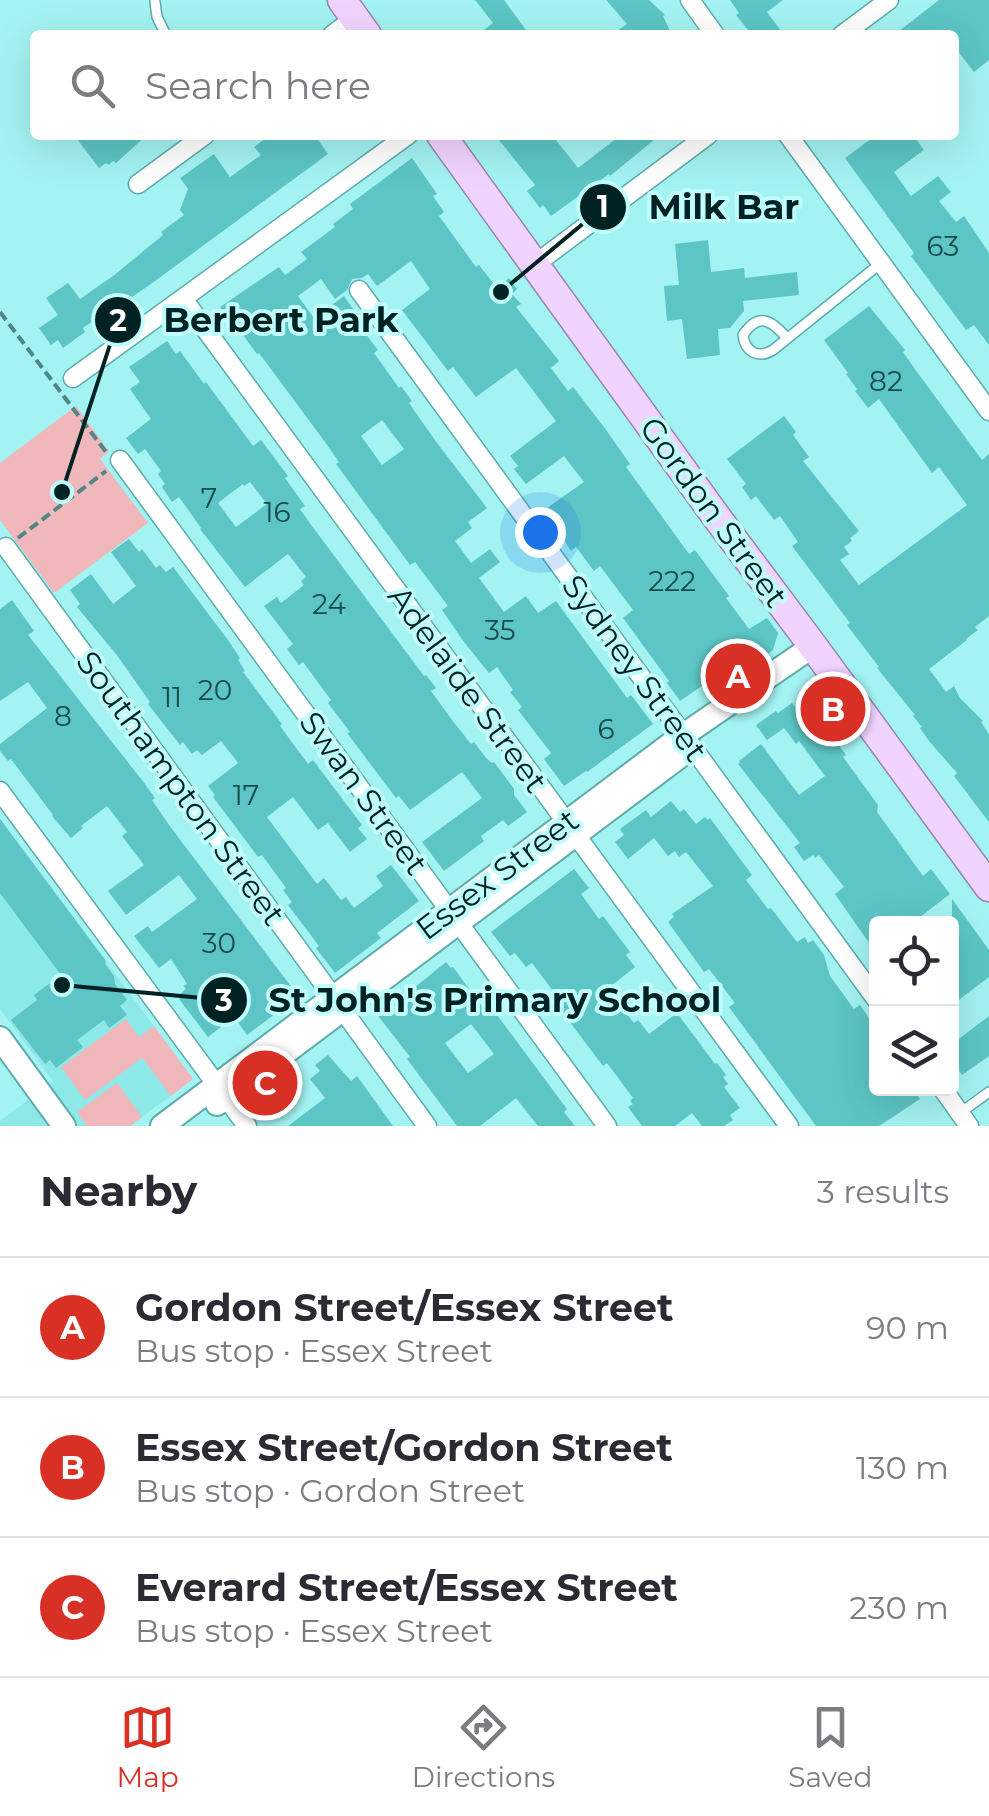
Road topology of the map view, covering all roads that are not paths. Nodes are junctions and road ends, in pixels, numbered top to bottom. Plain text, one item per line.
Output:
1 (690, 0) edge
2 (889, 0) edge
3 (155, 2) edge
4 (864, 7) edge
5 (164, 30) edge
6 (711, 30) edge
7 (846, 30) edge
8 (198, 140) edge
9 (401, 140) edge
10 (445, 140) edge
11 (701, 140) edge
12 (792, 140) edge
13 (138, 184) dead end
14 (881, 262) junction
15 (534, 265) junction
16 (359, 290) dead end
17 (184, 300) junction
18 (787, 338) junction
19 (72, 378) dead end
20 (989, 410) edge
21 (120, 460) road end
22 (6, 546) road end
23 (814, 646) junction
24 (688, 741) junction
25 (0, 791) edge
26 (571, 829) junction
27 (989, 886) edge
28 (455, 917) junction
29 (869, 989) edge
30 (338, 1004) junction
31 (0, 1038) edge
32 (221, 1090) junction
33 (989, 1092) edge
34 (948, 1096) edge
35 (965, 1120) edge
36 (63, 1124) edge
37 (162, 1126) edge
38 (187, 1126) edge
39 (248, 1126) edge
40 (427, 1126) edge
41 (607, 1126) edge
42 (789, 1126) edge

1 - 6 street
2 - 4 street
3 - 5 lane
4 - 7 street
8 - 13 street
9 - 17 street
10 - 15 main road, Gordon Street
11 - 15 street
12 - 14 street
14 - 18 lane
14 - 20 street
15 - 23 main road, Gordon Street
16 - 24 street, Sydney Street
17 - 19 street
17 - 26 street, Adelaide Street
18 - 18 lane
21 - 28 street, Swan Street
22 - 30 street, Southampton Street
23 - 24 street, Essex Street
23 - 27 main road, Gordon Street
24 - 26 street, Essex Street
24 - 29 street, Sydney Street
25 - 32 street
26 - 28 street, Essex Street
26 - 42 street, Adelaide Street
28 - 30 street, Essex Street
28 - 41 street, Swan Street
30 - 32 street, Essex Street
30 - 40 street, Southampton Street
31 - 36 street
32 - 37 street, Essex Street
32 - 38 street, Essex Street
32 - 39 street
33 - 35 lane
34 - 35 street

